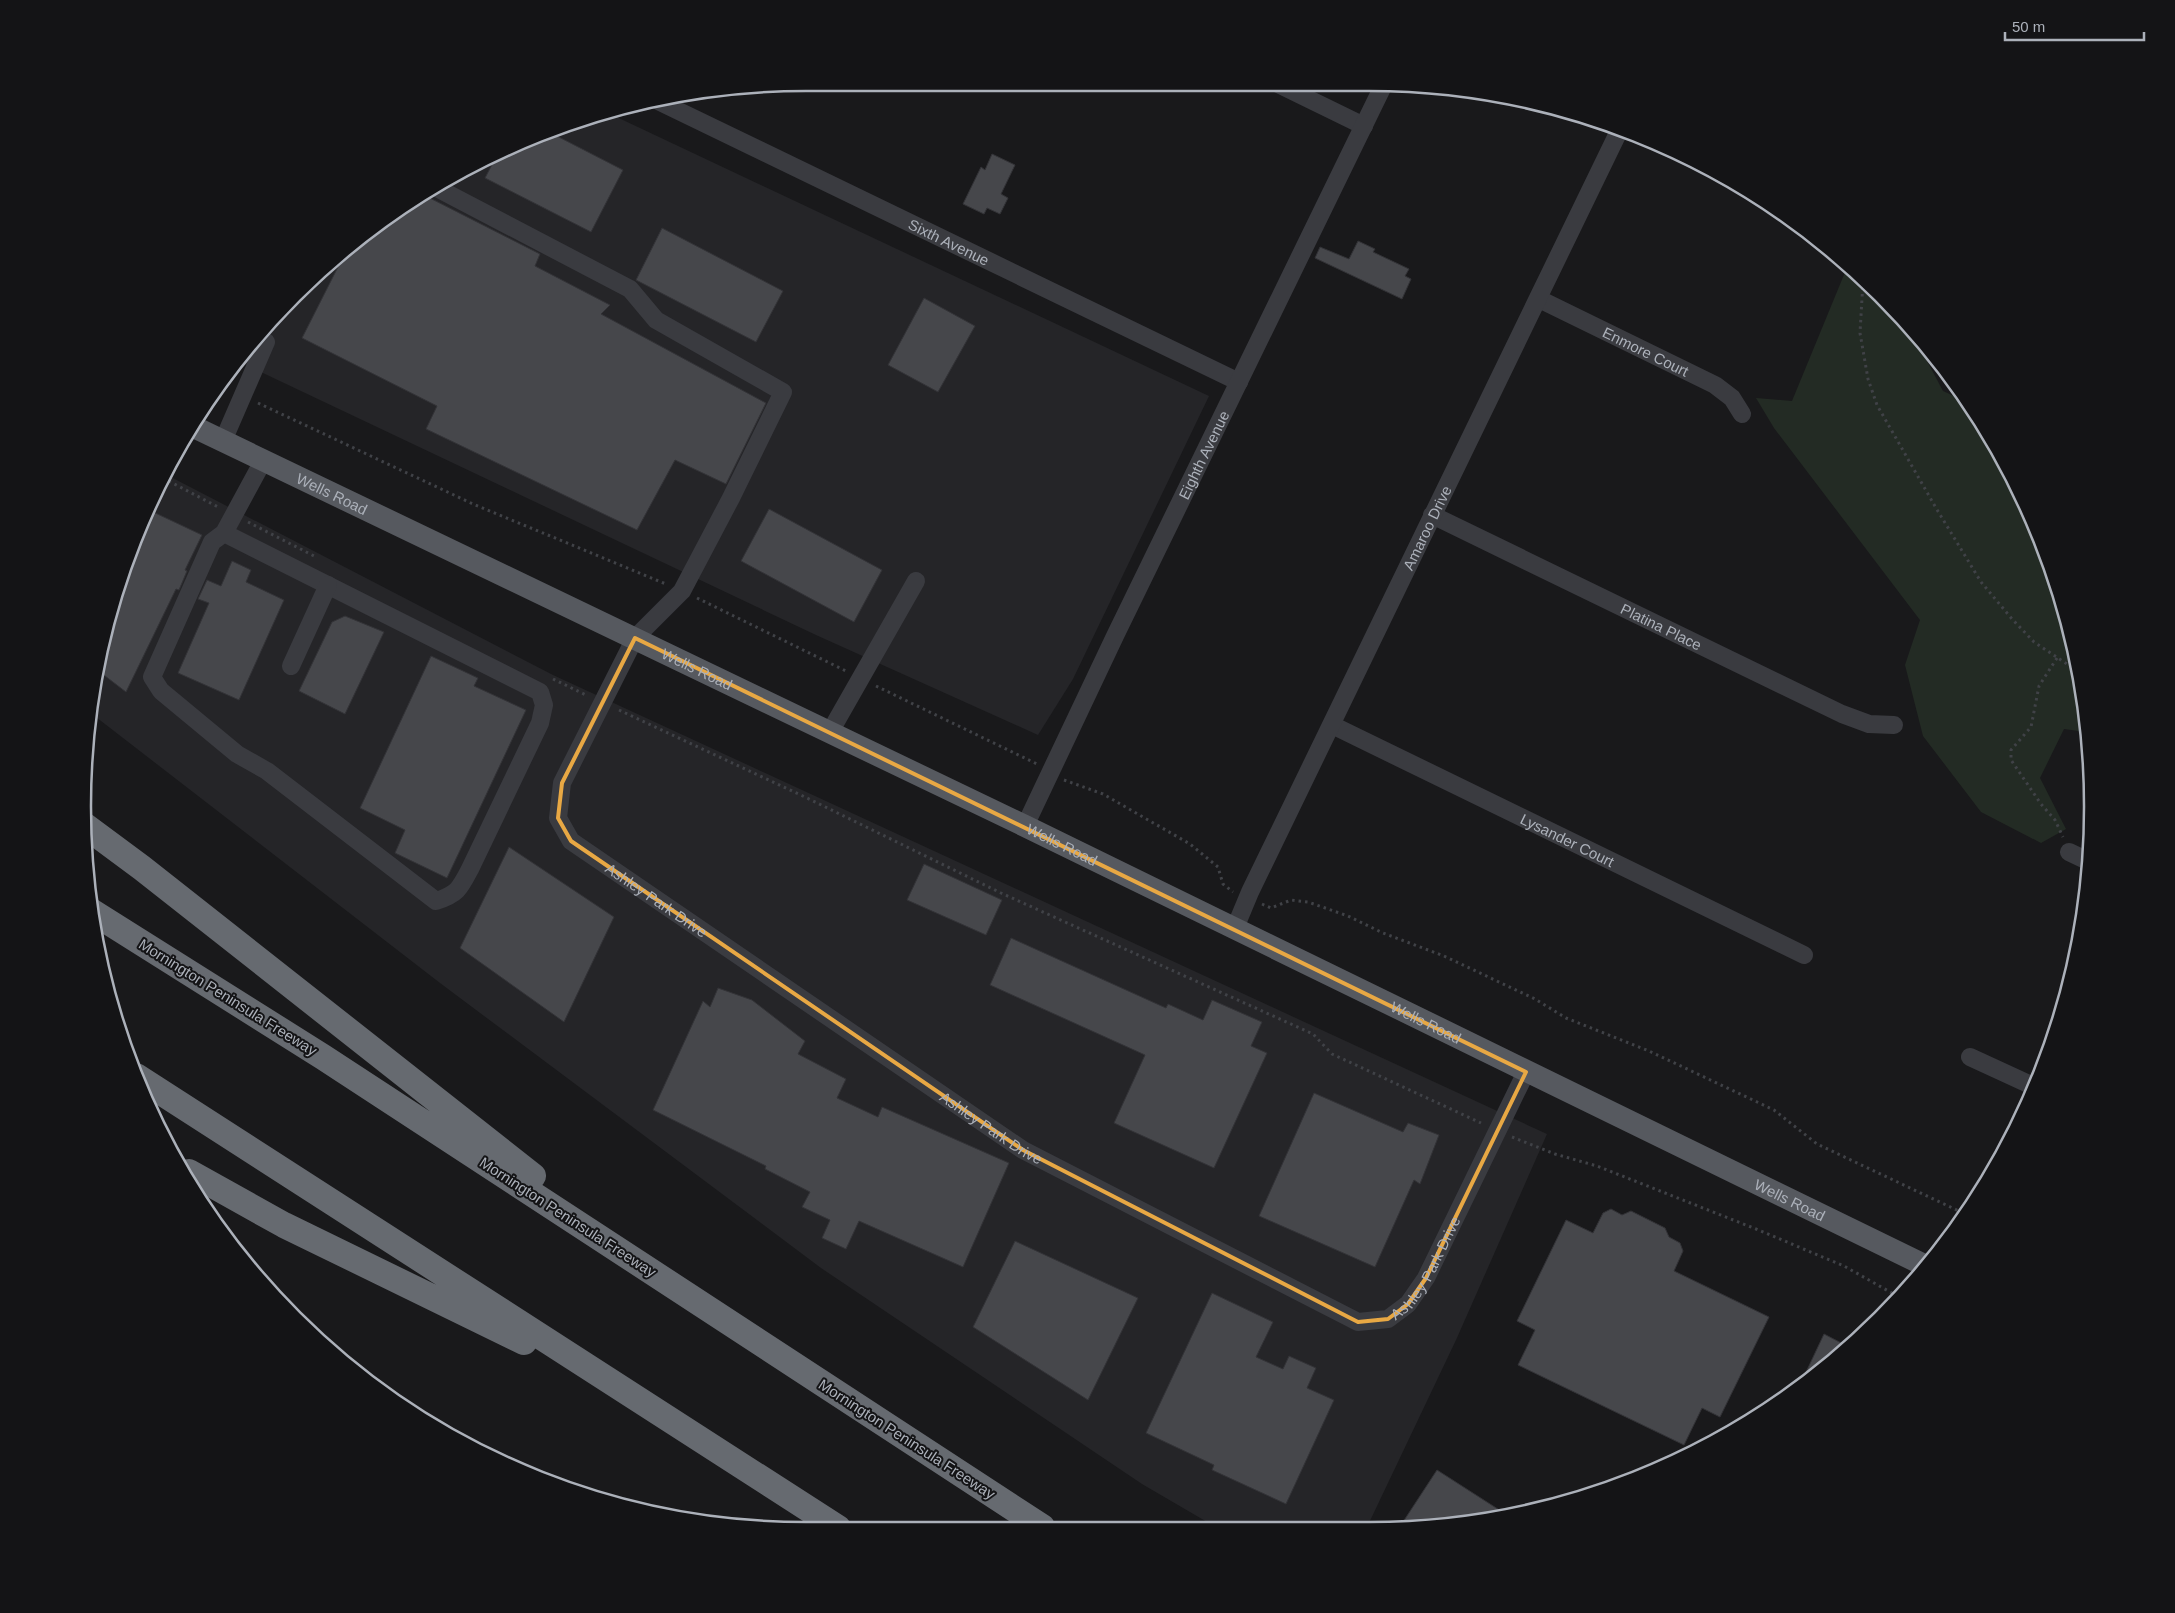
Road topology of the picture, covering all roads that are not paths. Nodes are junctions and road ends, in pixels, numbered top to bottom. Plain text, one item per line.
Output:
1 (1292, 91) edge
2 (1380, 92) edge
3 (666, 105) edge
4 (1364, 126) junction
5 (1617, 136) edge
6 (443, 191) edge
7 (1539, 299) junction
8 (264, 341) edge
9 (1239, 382) junction
10 (1742, 414) dead end
11 (199, 430) edge
12 (223, 441) junction
13 (263, 461) junction
14 (1432, 515) junction
15 (224, 532) junction
16 (916, 581) dead end
17 (328, 585) junction
18 (635, 638) junction
19 (291, 666) dead end
20 (1332, 725) junction
21 (1894, 726) dead end
22 (830, 732) junction
23 (1025, 826) junction
24 (92, 831) edge
25 (2069, 852) road end
26 (2082, 858) edge
27 (100, 917) edge
28 (1235, 928) junction
29 (1804, 955) dead end
30 (1970, 1057) dead end
31 (1526, 1072) junction
32 (147, 1083) edge
33 (2027, 1083) edge
34 (194, 1175) edge
35 (1919, 1263) edge
36 (671, 1285) junction
37 (632, 1394) junction
38 (829, 1522) edge
39 (1034, 1522) edge

1 - 4 street
2 - 4 street, Eighth Avenue
3 - 9 street, Sixth Avenue
4 - 9 street, Eighth Avenue
5 - 7 street, Amaroo Drive
6 - 18 street, Ashley Park Drive
7 - 10 street, Enmore Court
7 - 14 street, Amaroo Drive
8 - 12 street
9 - 23 street, Eighth Avenue
11 - 12 main road, Wells Road
12 - 13 main road, Wells Road
13 - 15 street
13 - 18 main road, Wells Road
14 - 20 street, Amaroo Drive
14 - 21 street, Platina Place
15 - 17 street
15 - 17 street
16 - 22 street
17 - 19 street
18 - 22 main road, Wells Road
18 - 31 street, Ashley Park Drive
20 - 28 street, Amaroo Drive
20 - 29 street, Lysander Court
22 - 23 main road, Wells Road
23 - 28 main road, Wells Road
24 - 36 highway
25 - 26 street
27 - 36 highway, Mornington Peninsula Freeway
28 - 31 main road, Wells Road
30 - 33 street
31 - 35 main road, Wells Road
32 - 37 highway
34 - 37 highway
36 - 39 highway, Mornington Peninsula Freeway
37 - 38 highway

